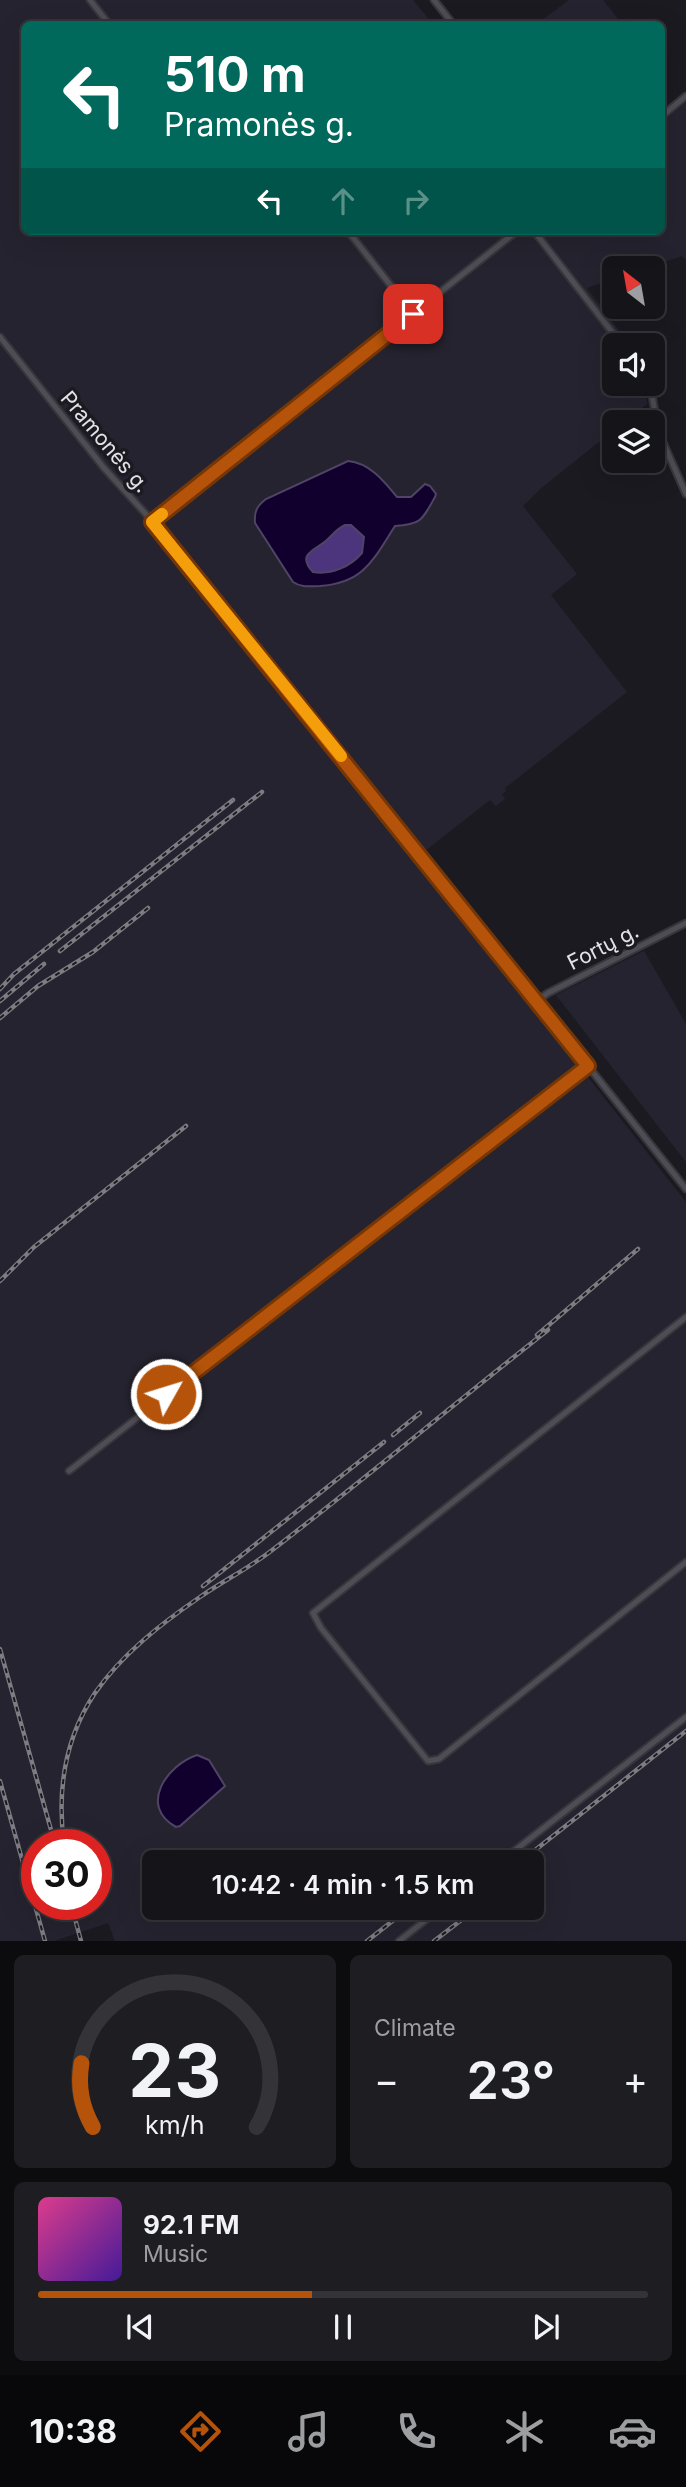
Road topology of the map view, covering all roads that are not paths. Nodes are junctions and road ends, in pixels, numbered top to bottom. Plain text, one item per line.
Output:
1 (90, 0) edge
2 (434, 0) edge
3 (107, 21) edge
4 (451, 21) edge
5 (686, 96) edge
6 (665, 114) edge
7 (351, 235) edge
8 (512, 235) edge
9 (537, 235) edge
10 (413, 314) junction
11 (613, 333) edge
12 (0, 337) edge
13 (652, 396) edge
14 (686, 494) edge
15 (152, 522) junction
16 (686, 923) edge
17 (535, 1002) junction
18 (588, 1066) junction
19 (686, 1189) edge
20 (686, 1317) edge
21 (69, 1471) dead end
22 (686, 1562) edge
23 (686, 1717) edge
24 (515, 1850) edge
25 (426, 1920) edge
26 (399, 1941) edge

1 - 3 street
2 - 4 street
5 - 6 street
7 - 10 street
8 - 10 street
9 - 11 street
10 - 15 street
12 - 15 street, Pramonės g.
13 - 14 street
15 - 17 street, Pramonės g.
16 - 17 street, Fortų g.
17 - 18 street, Pramonės g.
18 - 19 street, Pramonės g.
18 - 21 street
20 - 22 street
23 - 24 street
25 - 26 street

